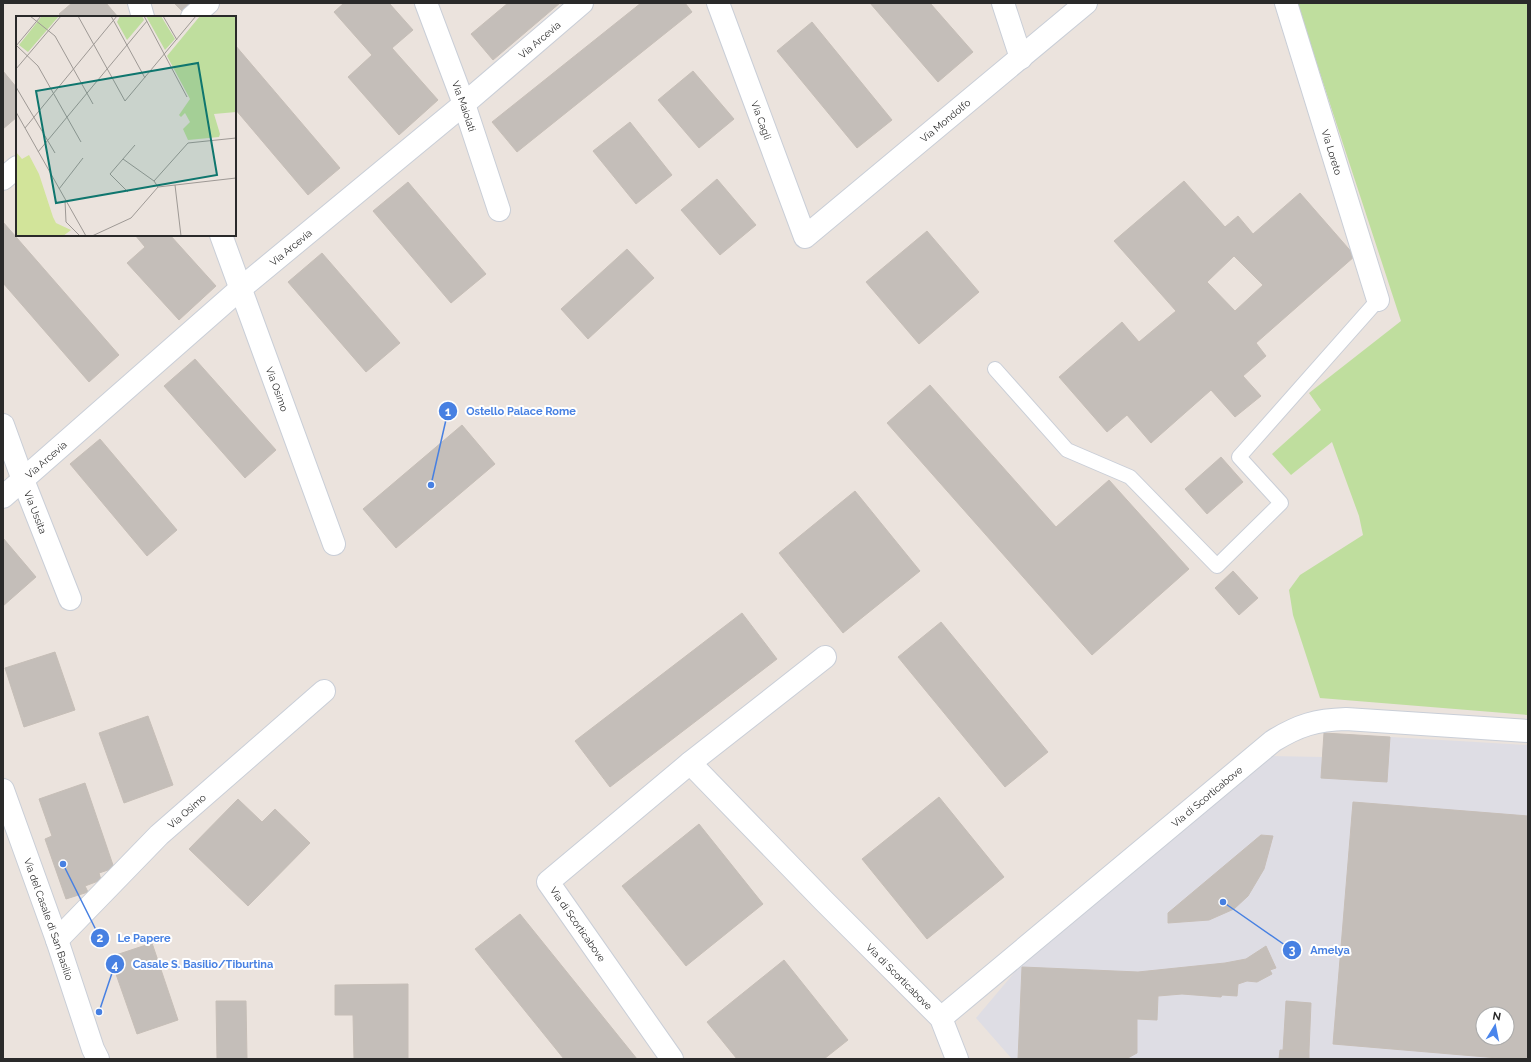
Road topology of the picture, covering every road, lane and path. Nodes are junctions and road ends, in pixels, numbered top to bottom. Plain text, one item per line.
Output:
1 (139, 3) edge
2 (208, 3) edge
3 (426, 3) edge
4 (582, 3) edge
5 (718, 3) edge
6 (1003, 3) edge
7 (1086, 3) edge
8 (1286, 3) edge
9 (143, 16) edge
10 (193, 16) edge
11 (1021, 58) junction
12 (464, 104) junction
13 (16, 168) edge
14 (3, 179) edge
15 (499, 210) dead end
16 (220, 236) edge
17 (805, 237) joint
18 (240, 289) junction
19 (1378, 300) joint
20 (995, 369) dead end
21 (3, 425) edge
22 (23, 480) junction
23 (3, 497) edge
24 (334, 544) dead end
25 (70, 599) dead end
26 (825, 657) dead end
27 (324, 691) dead end
28 (1528, 731) edge
29 (690, 763) junction
30 (3, 790) edge
31 (57, 940) junction
32 (941, 1018) junction
33 (94, 1056) edge
34 (672, 1059) edge
35 (957, 1059) edge

1 - 9 street
2 - 10 street
3 - 12 street, Via Maiolati
4 - 12 street, Via Arcevia
5 - 17 street, Via Cagli
6 - 11 street
7 - 11 street, Via Mondolfo
8 - 19 street, Via Loreto
11 - 17 street, Via Mondolfo
12 - 15 street, Via Maiolati
12 - 18 street, Via Arcevia
13 - 14 street
16 - 18 street, Via Osimo
18 - 22 street, Via Arcevia
18 - 24 street, Via Osimo
19 - 20 lane
21 - 22 street, Via Ussita
22 - 23 street, Via Arcevia
22 - 25 street, Via Ussita
26 - 29 street, Via di Scorticabove
27 - 31 street, Via Osimo
28 - 32 street, Via di Scorticabove
29 - 32 street, Via di Scorticabove
29 - 34 street, Via di Scorticabove
30 - 31 street, Via del Casale di San Basilio
31 - 33 street, Via del Casale di San Basilio
32 - 35 street, Via di Scorticabove

